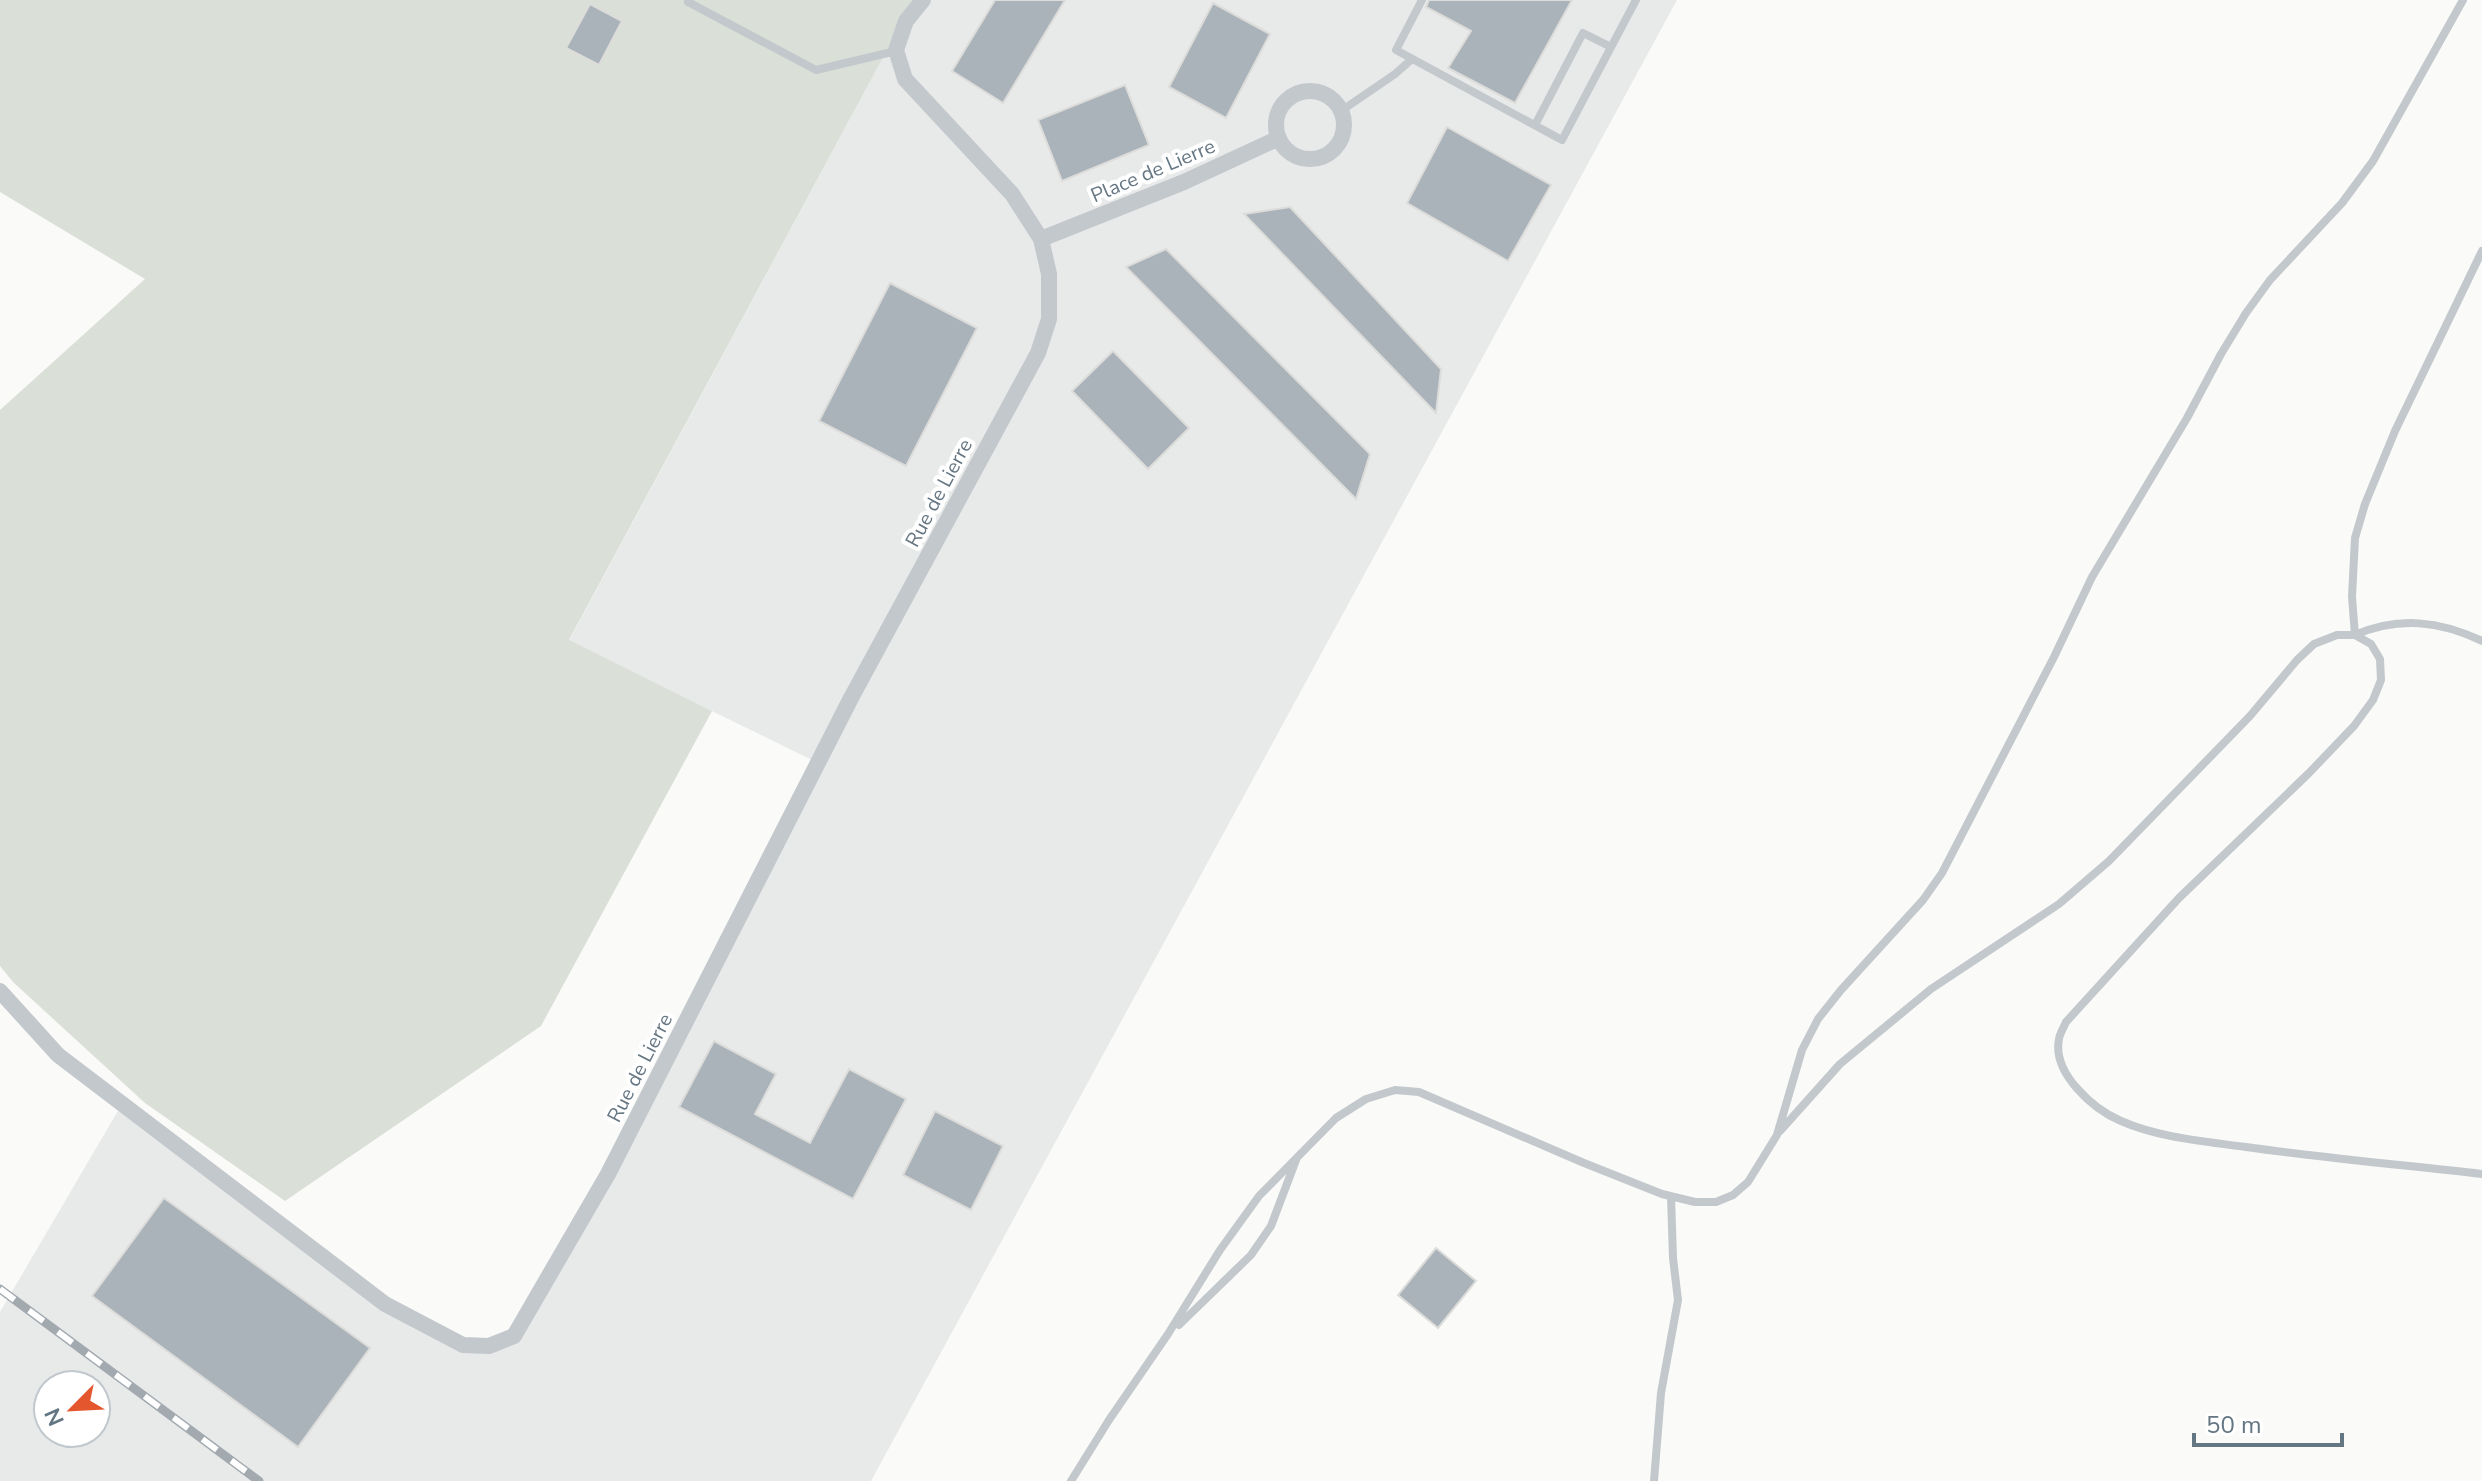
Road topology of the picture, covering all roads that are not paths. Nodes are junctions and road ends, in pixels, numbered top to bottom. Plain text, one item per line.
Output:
1 (923, 0) edge
2 (1422, 0) edge
3 (1636, 0) edge
4 (2463, 0) edge
5 (688, 2) edge
6 (1611, 47) junction
7 (896, 50) junction
8 (1412, 59) junction
9 (1341, 111) junction
10 (1535, 125) junction
11 (1279, 138) junction
12 (1041, 239) junction
13 (2482, 251) edge
14 (2355, 635) junction
15 (2482, 641) edge
16 (0, 991) edge
17 (1777, 1135) junction
18 (1298, 1155) junction
19 (2482, 1174) edge
20 (1671, 1196) junction
21 (1168, 1334) junction
22 (1071, 1481) edge
23 (1654, 1481) edge

1 - 7 street
2 - 8 lane
3 - 6 lane
4 - 17 lane
5 - 7 lane
6 - 10 lane
6 - 10 lane
7 - 12 street
8 - 9 lane
8 - 10 lane
9 - 11 street
9 - 11 street
11 - 12 street, Place de Lierre
12 - 16 street, Rue de Lierre
13 - 14 lane
14 - 15 lane
14 - 17 lane
14 - 19 lane
17 - 20 lane
18 - 20 lane
18 - 21 lane
18 - 21 lane
20 - 23 lane
21 - 22 lane

